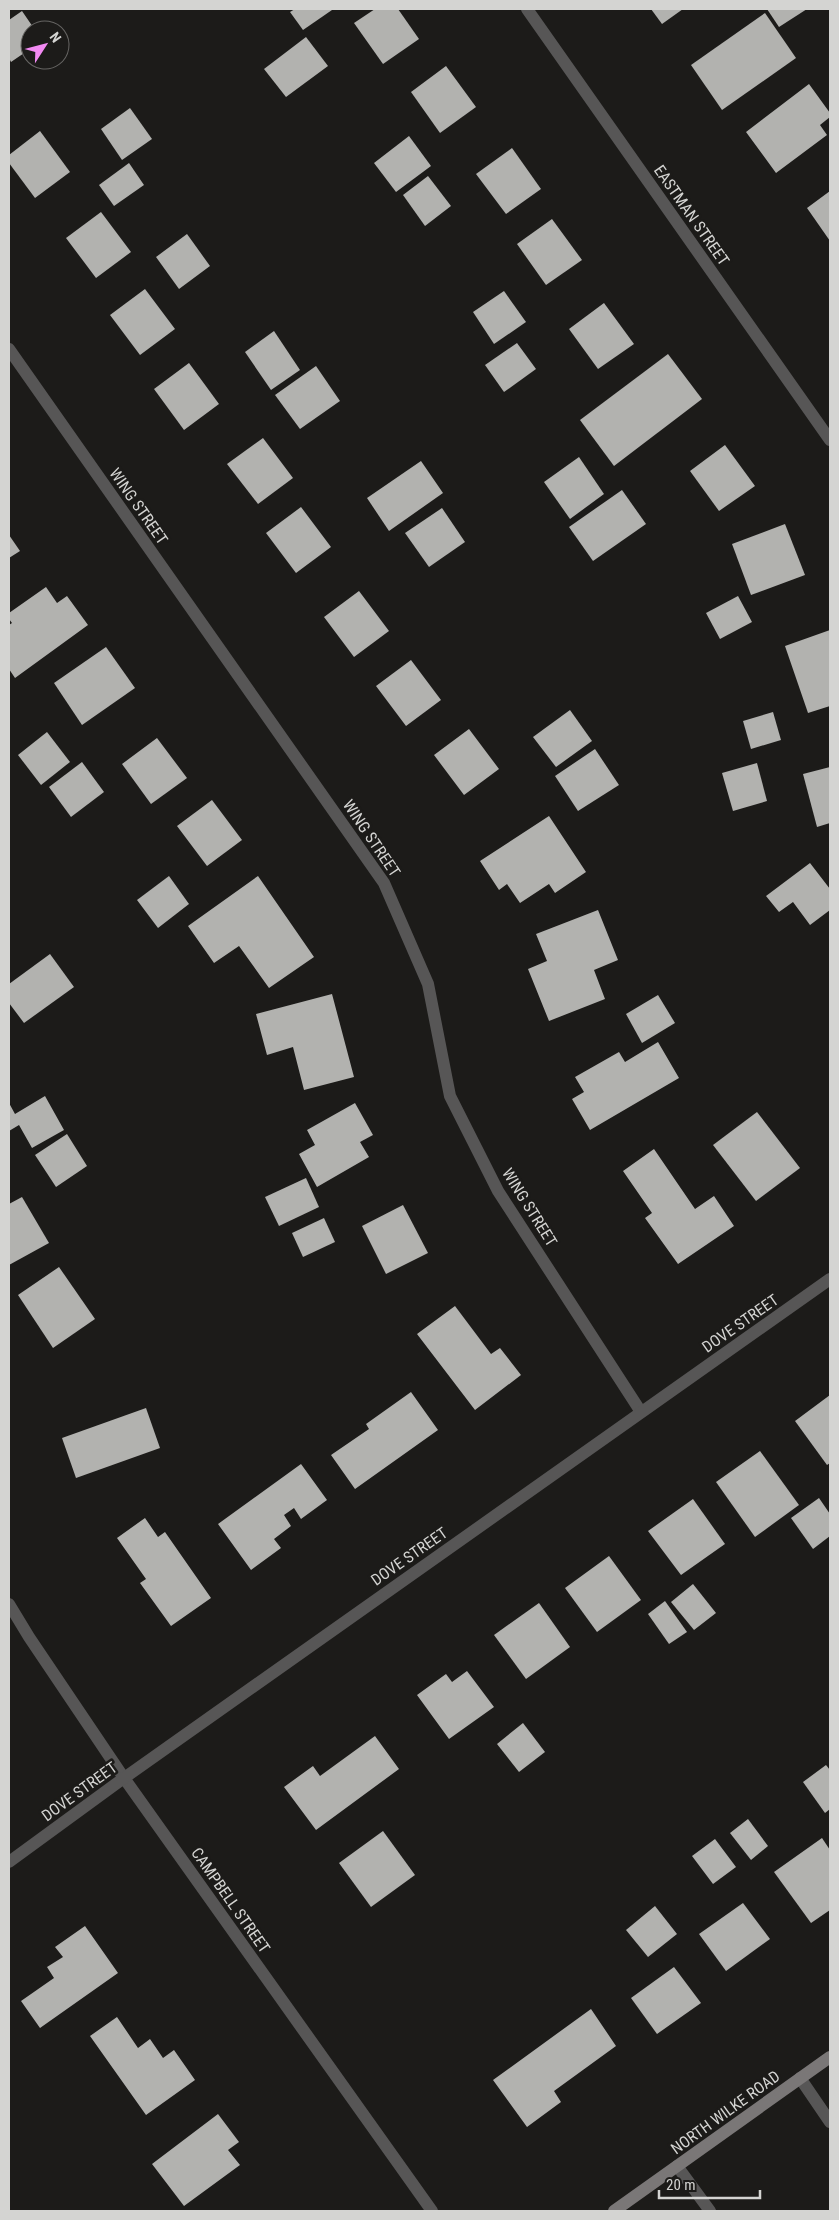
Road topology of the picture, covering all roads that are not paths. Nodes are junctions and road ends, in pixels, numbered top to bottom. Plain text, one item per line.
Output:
1 (527, 9) edge
2 (9, 349) edge
3 (830, 440) edge
4 (830, 1279) edge
5 (641, 1412) junction
6 (9, 1604) edge
7 (124, 1778) junction
8 (9, 1862) edge
9 (830, 2057) edge
10 (800, 2078) junction
11 (830, 2122) edge
12 (677, 2166) junction
13 (432, 2211) edge
14 (614, 2211) edge
15 (710, 2211) edge

1 - 3 street, EASTMAN STREET
2 - 5 street, WING STREET
4 - 5 street, DOVE STREET
5 - 7 street, DOVE STREET
6 - 7 street, CAMPBELL STREET
7 - 8 street, DOVE STREET
7 - 13 street, CAMPBELL STREET
9 - 10 main road, NORTH WILKE ROAD
10 - 11 street
10 - 12 main road, NORTH WILKE ROAD
12 - 14 main road, NORTH WILKE ROAD
12 - 15 street

